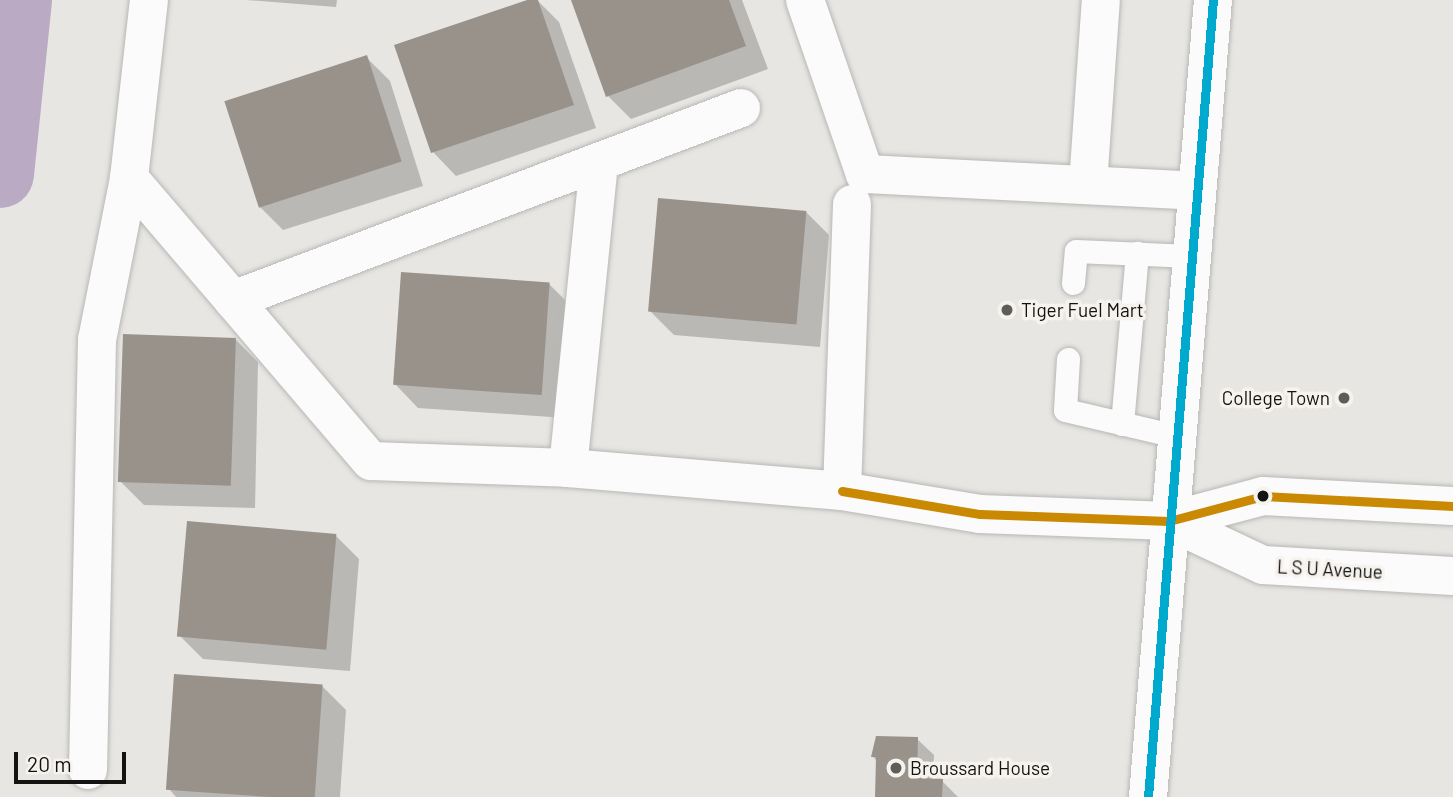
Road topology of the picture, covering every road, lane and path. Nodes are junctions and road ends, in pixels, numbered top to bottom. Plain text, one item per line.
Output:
1 (149, 0) edge
2 (805, 0) edge
3 (1101, 0) edge
4 (1213, 0) edge
5 (741, 108) dead end
6 (599, 162) junction
7 (129, 178) junction
8 (1088, 184) junction
9 (1197, 191) junction
10 (852, 204) dead end
11 (1137, 253) junction
12 (1191, 256) junction
13 (1073, 283) dead end
14 (233, 300) junction
15 (1068, 359) dead end
16 (1122, 424) junction
17 (1176, 436) junction
18 (568, 468) junction
19 (842, 491) junction
20 (1453, 506) edge
21 (1169, 521) junction
22 (1453, 576) edge
23 (89, 770) dead end
24 (1148, 797) edge

1 - 7 street
2 - 8 street
3 - 8 street
4 - 9 street
5 - 6 street
6 - 14 street
6 - 18 street
7 - 14 street
7 - 23 street
8 - 9 street
9 - 12 street
10 - 19 street
11 - 12 lane
11 - 13 lane
11 - 16 lane
12 - 17 street
14 - 18 street
15 - 16 lane
16 - 17 lane
17 - 21 street
18 - 19 street
19 - 21 street
20 - 21 street
21 - 22 street, L S U Avenue
21 - 24 street

